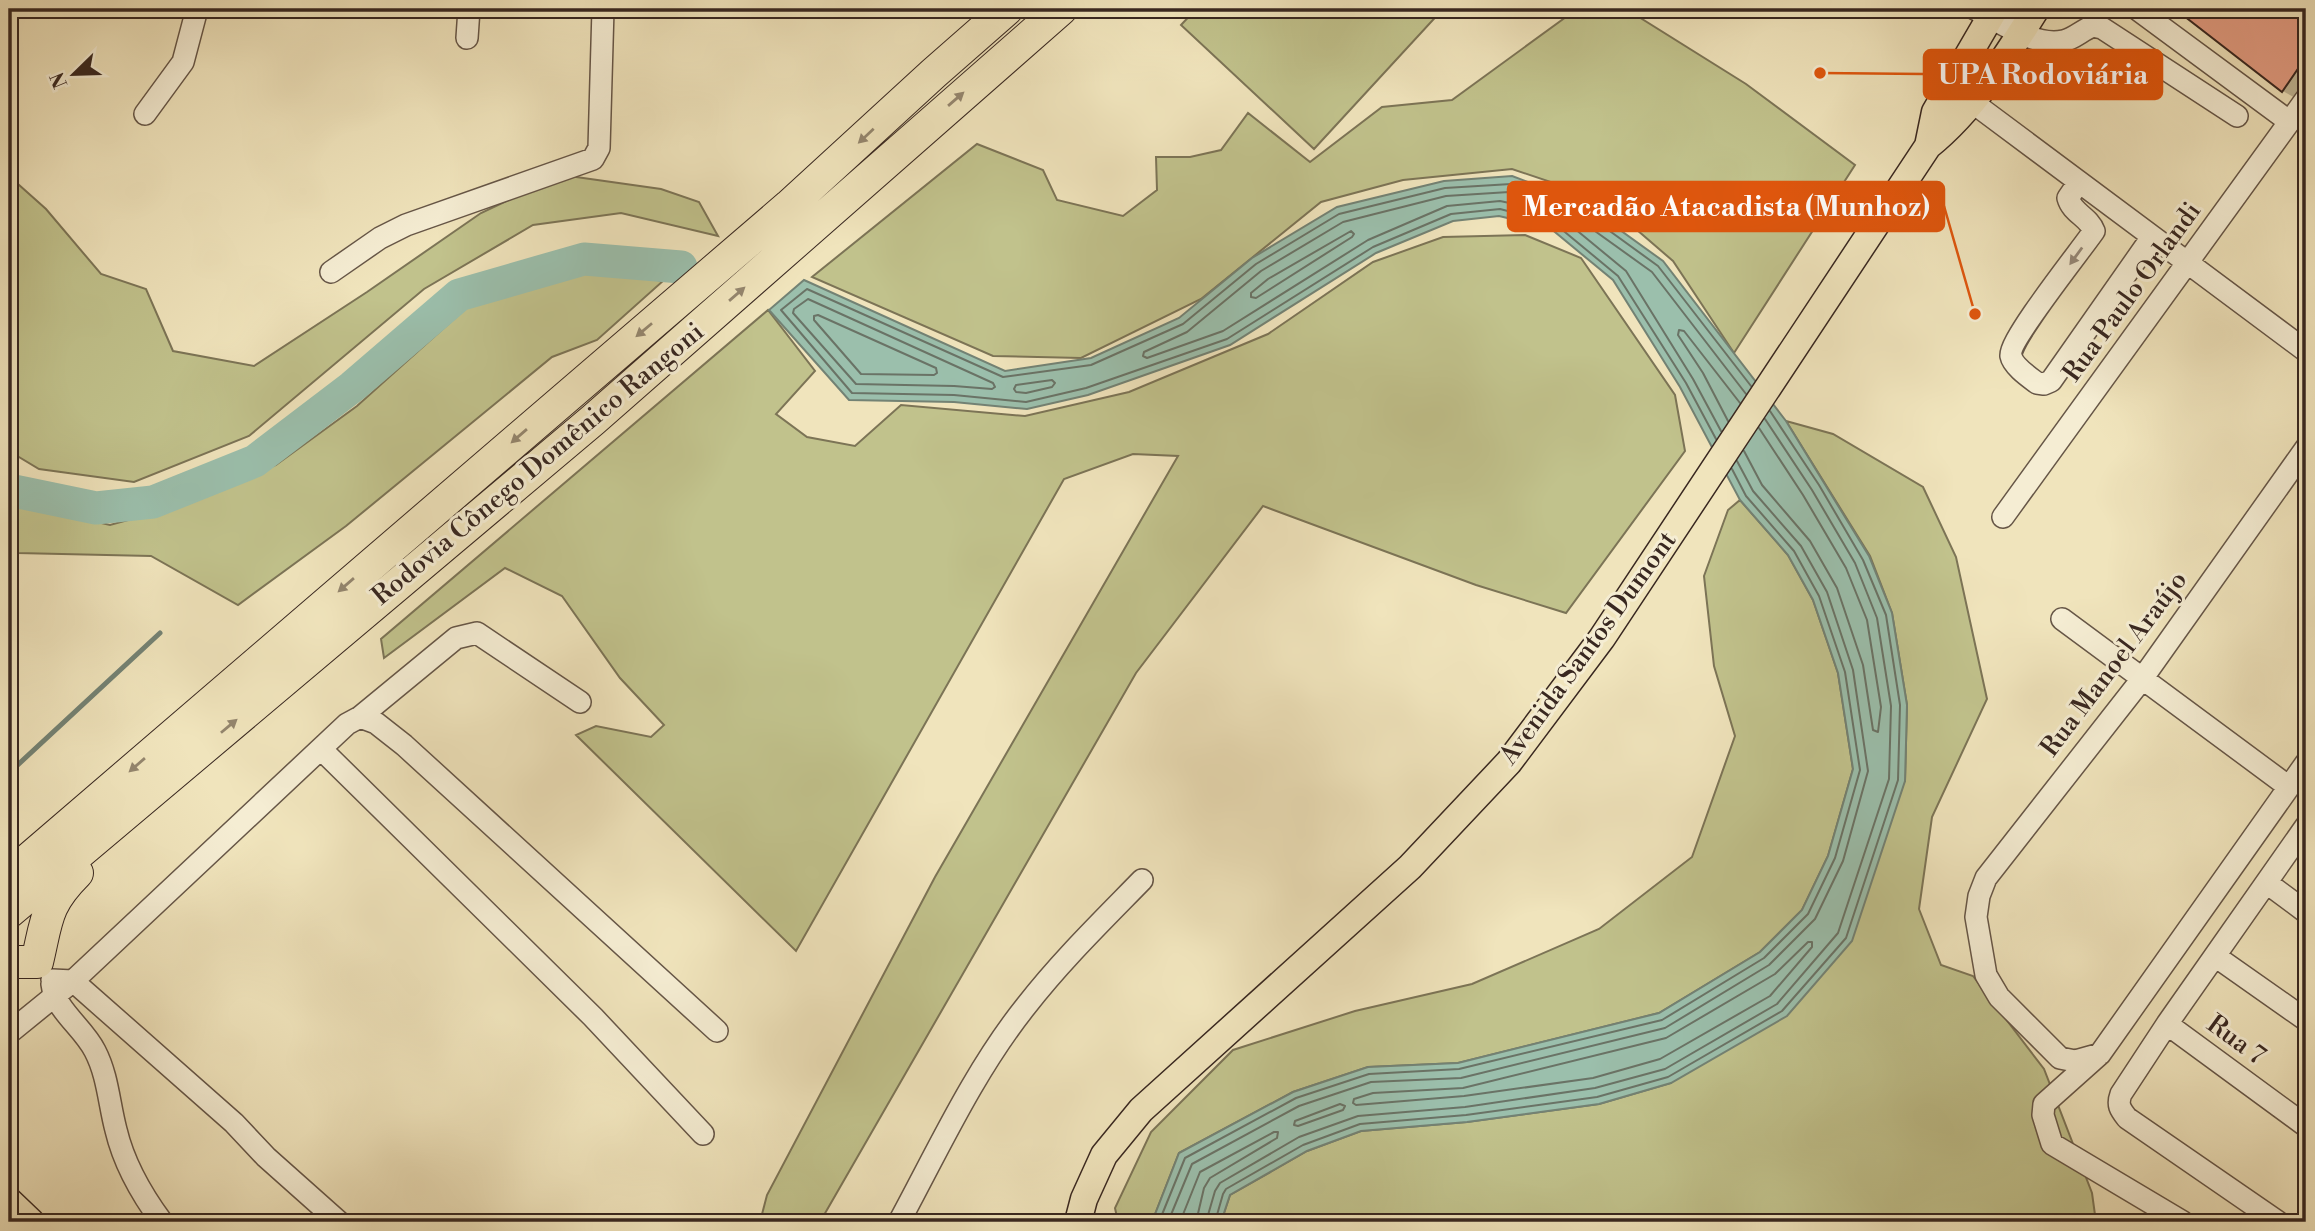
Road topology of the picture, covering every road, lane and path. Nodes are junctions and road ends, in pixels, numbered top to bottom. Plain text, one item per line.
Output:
1 (197, 9) edge
2 (468, 9) edge
3 (603, 9) edge
4 (1007, 9) edge
5 (1061, 9) edge
6 (2036, 9) edge
7 (2137, 9) edge
8 (1987, 12) edge
9 (2022, 33) junction
10 (467, 38) dead end
11 (2306, 99) edge
12 (1972, 102) junction
13 (145, 114) dead end
14 (2237, 116) dead end
15 (2290, 122) junction
16 (1928, 146) junction
17 (2079, 182) junction
18 (2152, 237) junction
19 (2187, 263) junction
20 (331, 272) dead end
21 (2306, 351) edge
22 (2306, 448) edge
23 (2003, 517) dead end
24 (2062, 619) dead end
25 (2142, 678) junction
26 (580, 702) dead end
27 (360, 717) junction
28 (322, 750) junction
29 (194, 755) junction
30 (2306, 763) edge
31 (2289, 787) junction
32 (2306, 826) edge
33 (9, 876) edge
34 (1142, 880) dead end
35 (2267, 883) junction
36 (9, 912) edge
37 (2306, 912) edge
38 (2215, 956) junction
39 (38, 975) edge
40 (73, 981) junction
41 (2306, 1020) edge
42 (2167, 1024) junction
43 (717, 1031) dead end
44 (9, 1033) edge
45 (2100, 1054) junction
46 (2306, 1126) edge
47 (703, 1134) dead end
48 (9, 1201) edge
49 (31, 1222) edge
50 (162, 1222) edge
51 (338, 1222) edge
52 (899, 1222) edge
53 (1078, 1222) edge
54 (2183, 1222) edge
55 (2277, 1222) edge

1 - 13 street
2 - 10 street
3 - 20 street
4 -> 33 highway, Rodovia Cônego Domênico Rangoni
29 -> 5 highway, Rodovia Cônego Domênico Rangoni
6 - 9 main road, Avenida Santos Dumont
7 - 15 street
8 - 9 street
8 - 16 main road, Avenida Santos Dumont
9 - 12 main road, Avenida Santos Dumont
9 - 14 street
11 - 15 street, Rua Paulo Orlandi
12 - 16 main road, Avenida Santos Dumont
12 - 17 street
15 - 19 street, Rua Paulo Orlandi
16 - 53 main road, Avenida Santos Dumont
17 - 18 street
17 -> 18 street
18 - 19 street
19 - 21 street
19 - 23 street, Rua Paulo Orlandi
22 - 25 street, Rua Manoel Araújo
24 - 25 street
25 - 31 street
25 - 45 street, Rua Manoel Araújo
26 - 27 street
27 - 28 street
27 - 43 street
28 - 40 street
28 - 47 street
29 - 36 highway, Rodovia Cônego Domênico Rangoni
29 - 39 highway
30 - 31 street
31 - 45 street
32 - 35 street
34 - 52 street
35 - 37 street
35 - 38 street
38 - 41 street
38 - 42 street
39 - 40 street
39 - 44 street
39 - 50 street
40 - 51 street
42 - 46 street, Rua 7
42 - 55 street
45 - 54 street
48 - 49 main road

